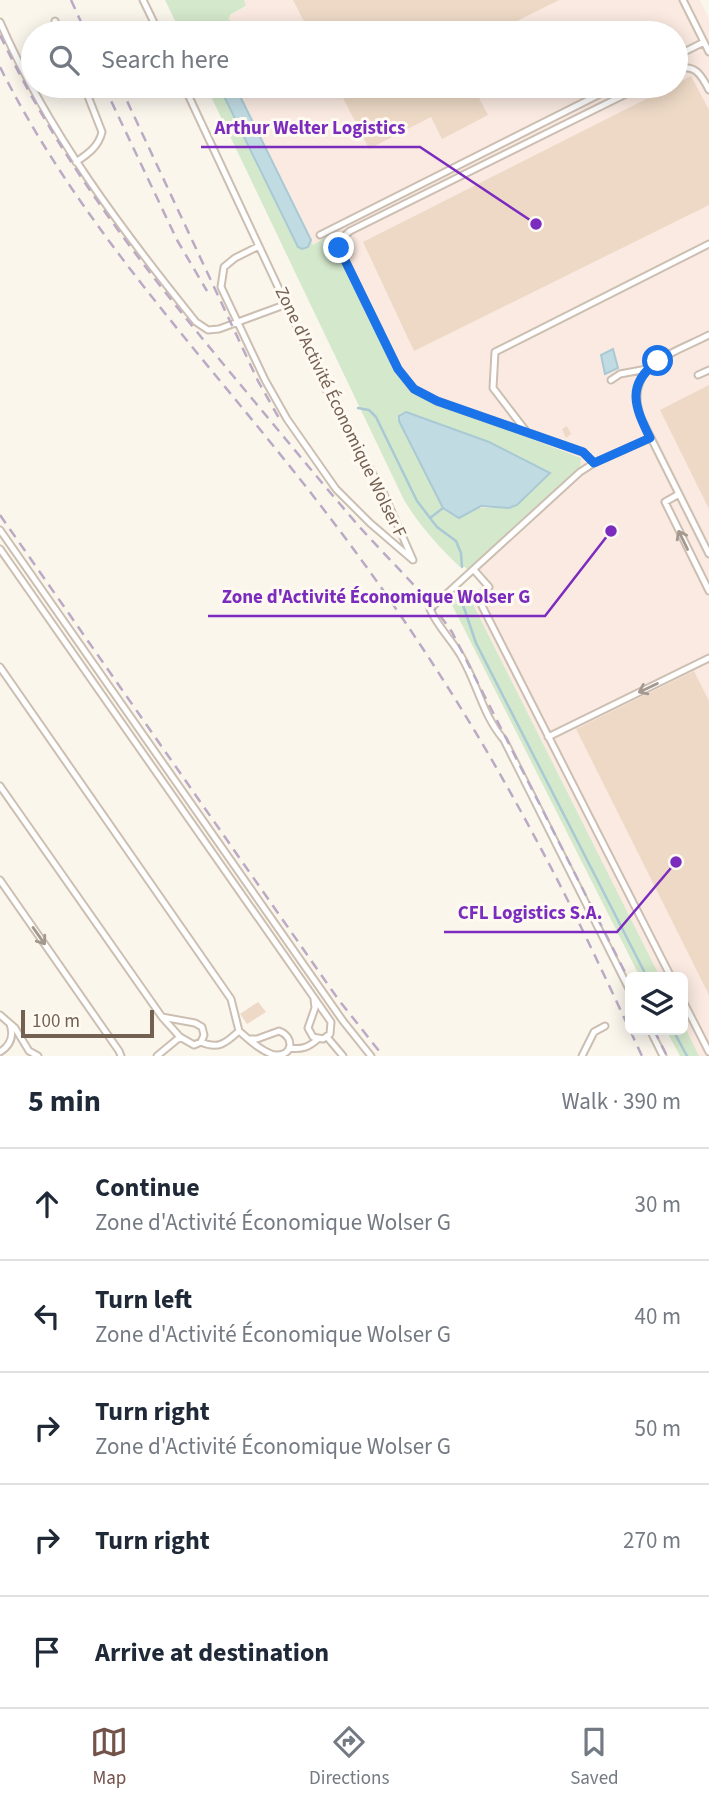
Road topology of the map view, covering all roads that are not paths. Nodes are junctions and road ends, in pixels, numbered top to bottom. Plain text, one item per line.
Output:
1 (143, 0) edge
2 (683, 0) edge
3 (153, 21) edge
4 (0, 22) edge
5 (704, 41) junction
6 (688, 50) edge
7 (709, 52) edge
8 (688, 67) edge
9 (21, 68) edge
10 (709, 90) edge
11 (39, 98) edge
12 (89, 98) edge
13 (190, 98) edge
14 (592, 98) edge
15 (618, 98) edge
16 (76, 162) junction
17 (320, 235) dead end
18 (709, 244) edge
19 (259, 246) junction
20 (287, 304) junction
21 (238, 323) junction
22 (709, 335) edge
23 (647, 369) junction
24 (709, 370) edge
25 (698, 375) dead end
26 (611, 380) dead end
27 (526, 432) junction
28 (650, 438) junction
29 (594, 463) junction
30 (679, 495) junction
31 (0, 530) edge
32 (0, 549) edge
33 (709, 554) edge
34 (472, 571) junction
35 (709, 591) edge
36 (709, 658) edge
37 (0, 667) edge
38 (548, 737) junction
39 (0, 786) edge
40 (0, 880) edge
41 (668, 972) edge
42 (625, 981) edge
43 (314, 999) junction
44 (688, 1011) edge
45 (0, 1015) edge
46 (162, 1017) junction
47 (10, 1024) junction
48 (605, 1026) dead end
49 (239, 1031) junction
50 (652, 1035) edge
51 (180, 1037) junction
52 (327, 1037) junction
53 (249, 1039) junction
54 (318, 1039) junction
55 (201, 1042) junction
56 (289, 1048) junction
57 (0, 1052) edge
58 (709, 1052) edge
59 (9, 1056) edge
60 (38, 1056) edge
61 (121, 1056) edge
62 (157, 1056) edge
63 (343, 1056) edge
64 (371, 1056) edge
65 (582, 1056) edge
66 (663, 1056) edge

1 - 3 lane
2 - 5 lane
4 - 9 lane
5 - 6 lane
5 - 7 lane
8 - 10 lane
11 - 16 lane
12 - 16 lane
13 - 19 lane, Zone d'Activité Économique Wolser F
14 - 17 lane
15 - 27 lane
16 - 21 lane
18 - 27 lane
19 - 20 lane, Zone d'Activité Économique Wolser F
19 - 21 lane, Zone d'Activité Économique Wolser F
20 - 21 lane
20 - 21 lane, Zone d'Activité Économique Wolser F
22 - 23 lane
23 - 26 lane
23 - 28 lane
24 - 25 lane
27 - 29 lane
28 - 29 lane
28 - 30 lane
29 - 34 lane
30 - 33 lane
35 -> 30 lane
31 - 64 lane
32 - 43 lane
34 - 38 lane
34 - 42 lane
36 -> 38 lane
37 - 49 lane
38 - 41 lane
39 - 46 lane
40 -> 61 lane
43 - 52 lane
43 - 54 lane
44 - 58 lane
45 - 47 lane
46 - 51 lane
46 - 55 lane
47 - 57 lane
47 - 60 lane
48 - 65 lane
49 - 53 lane
49 - 55 lane
50 - 66 lane
51 - 55 lane
51 - 62 lane
52 - 54 lane
52 - 63 lane
53 - 56 lane
53 - 56 lane
54 - 56 lane
57 - 59 lane

